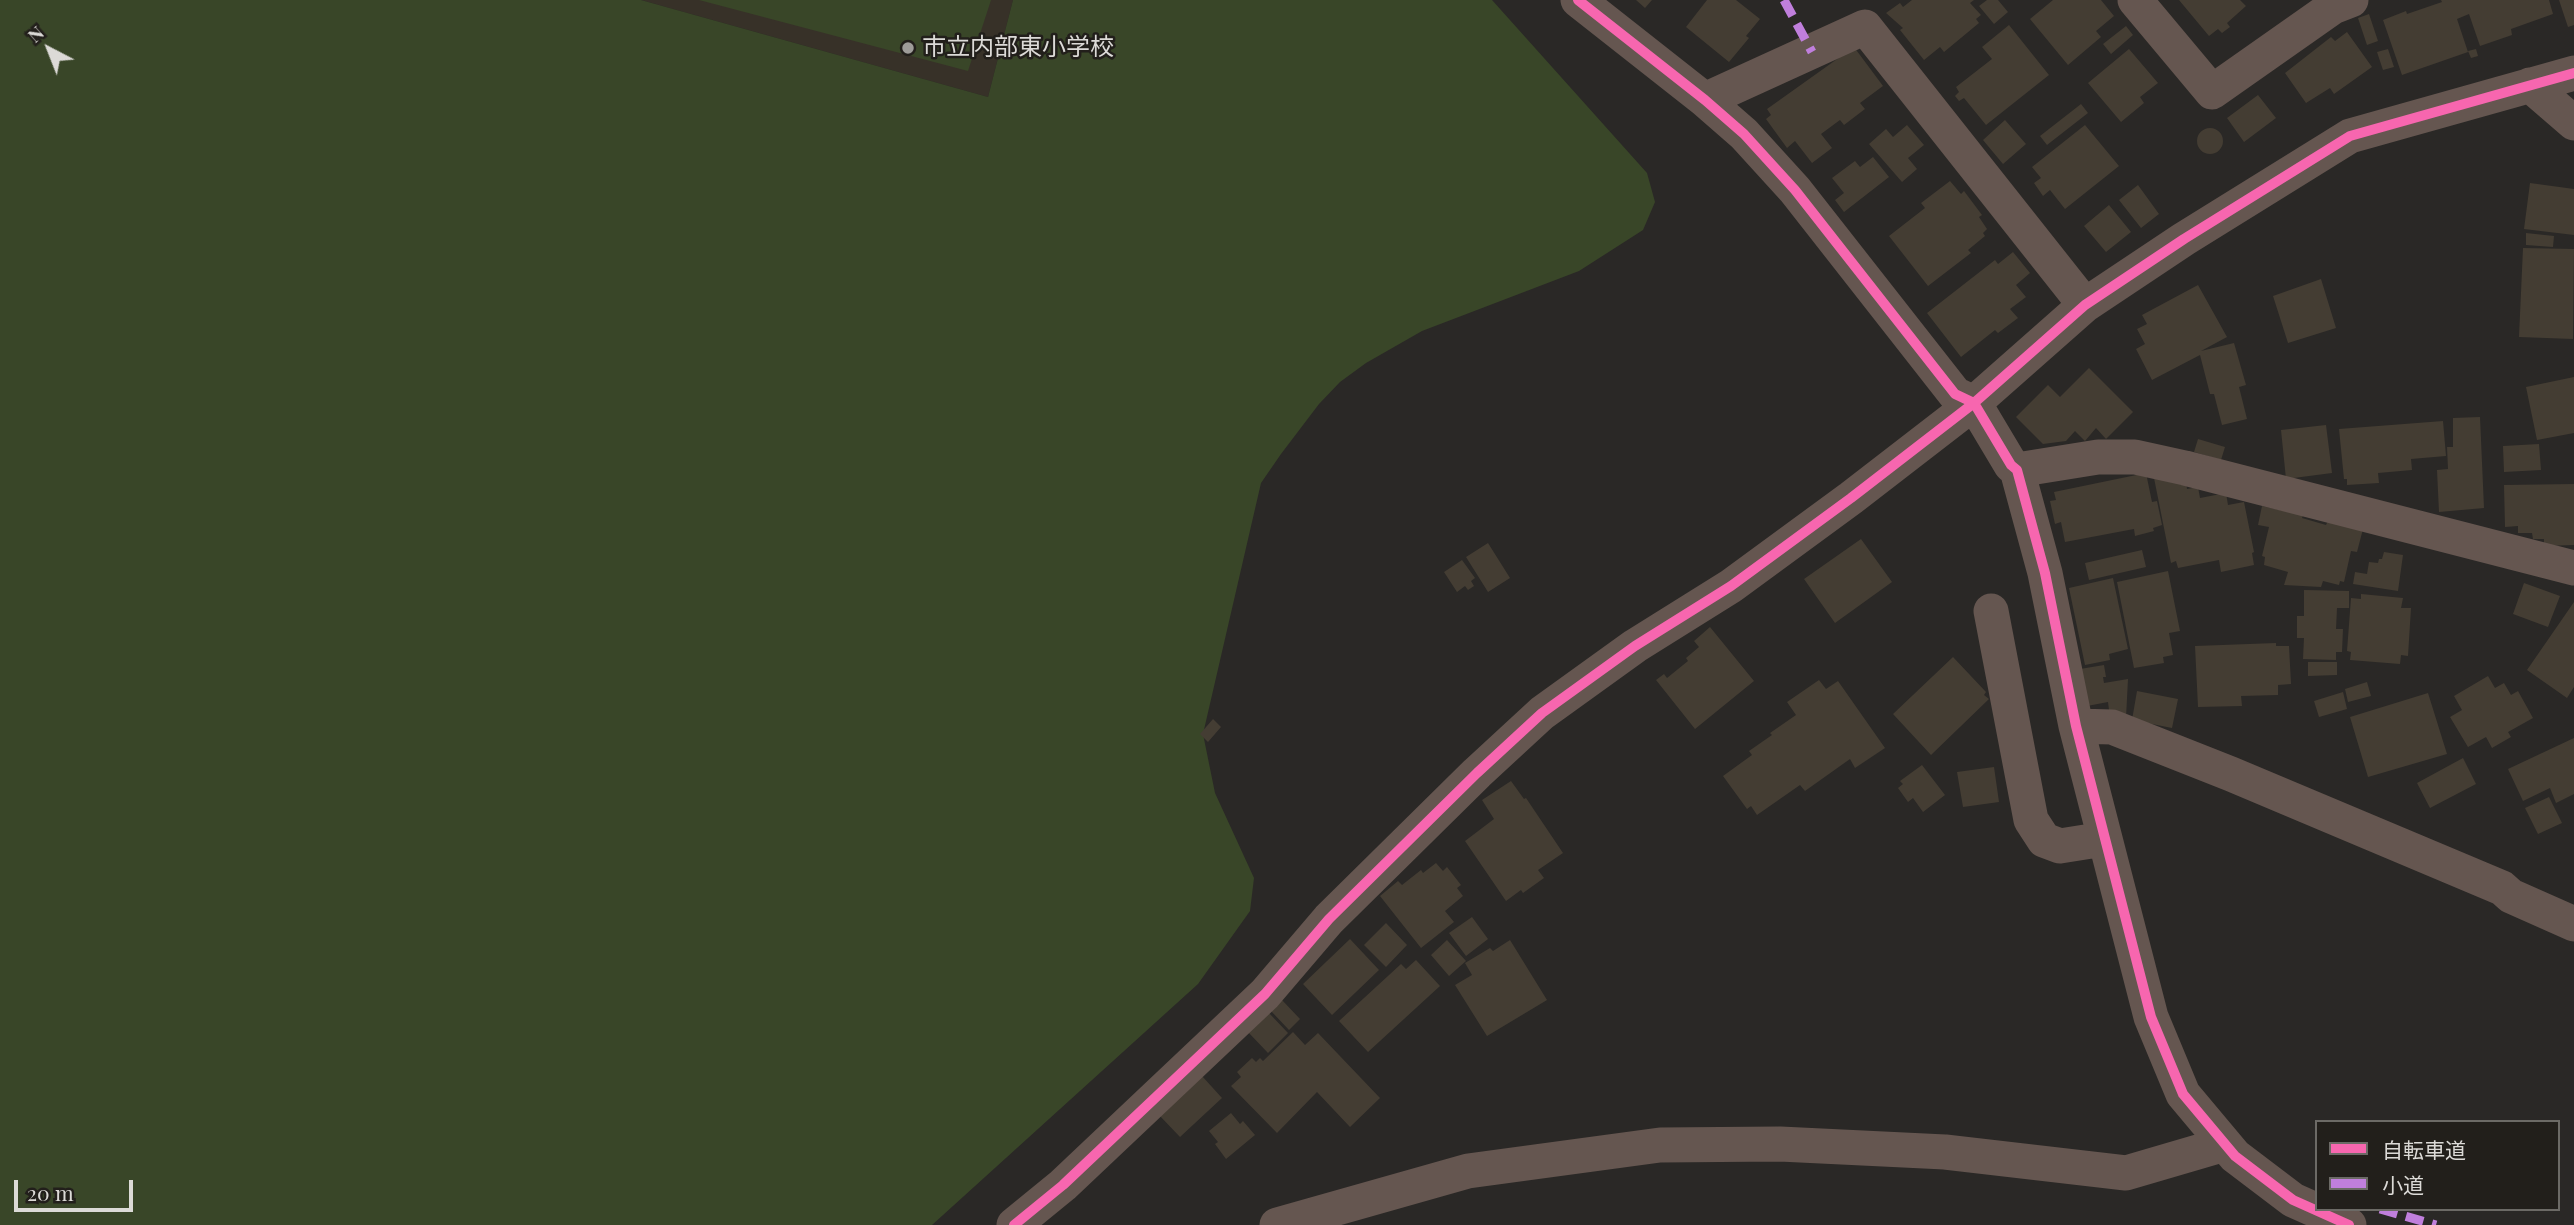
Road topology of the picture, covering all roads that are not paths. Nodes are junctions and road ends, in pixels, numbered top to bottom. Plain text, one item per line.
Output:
1 (1578, 0) edge
2 (2135, 0) edge
3 (2351, 0) edge
4 (2574, 73) edge
5 (2530, 85) junction
6 (1705, 100) junction
7 (2574, 123) edge
8 (2085, 305) junction
9 (1974, 403) junction
10 (2017, 470) junction
11 (2574, 568) edge
12 (1991, 611) dead end
13 (2076, 726) junction
14 (2104, 839) junction
15 (2574, 924) edge
16 (2225, 1144) junction
17 (2315, 1210) edge
18 (2318, 1211) edge
19 (1014, 1225) edge
20 (1277, 1225) edge
21 (2349, 1225) edge

1 - 6 street
2 - 3 street
4 - 5 street
5 - 7 street
5 - 8 street
6 - 8 street
6 - 9 street
8 - 9 street
9 - 10 street
9 - 19 street
10 - 11 street
10 - 13 street
12 - 14 street
13 - 14 street
13 - 15 street
14 - 16 street
16 - 17 street
16 - 20 street
18 - 21 street

